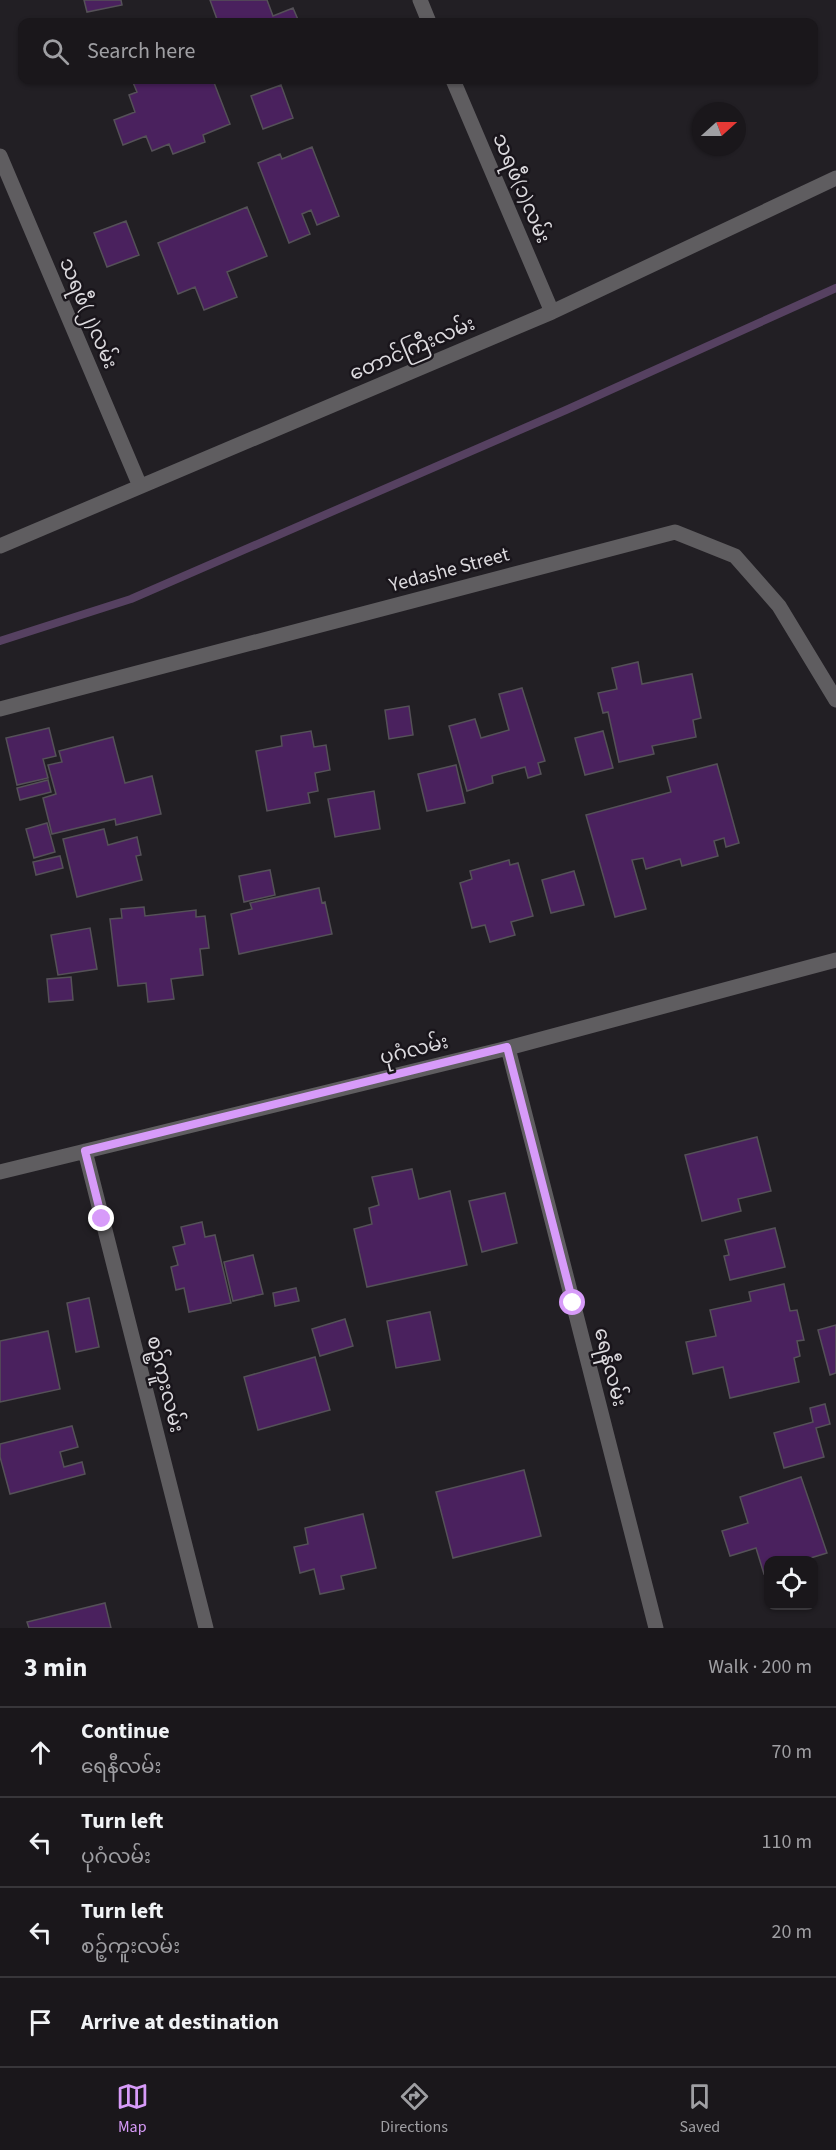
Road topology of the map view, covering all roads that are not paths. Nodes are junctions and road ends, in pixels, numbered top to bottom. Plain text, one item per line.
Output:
1 (420, 0) edge
2 (427, 18) edge
3 (455, 84) edge
4 (0, 156) edge
5 (836, 178) edge
6 (552, 312) junction
7 (140, 486) junction
8 (0, 546) edge
9 (836, 700) edge
10 (0, 709) edge
11 (836, 960) edge
12 (507, 1047) junction
13 (85, 1151) junction
14 (0, 1172) edge
15 (206, 1628) edge
16 (656, 1628) edge

1 - 2 street
3 - 6 street, သရဖီ(၁)လမ်း
4 - 7 street, သရဖီ(၂)လမ်း
5 - 6 street, တောင်ကြီးလမ်း
6 - 7 street, တောင်ကြီးလမ်း
7 - 8 street, တောင်ကြီးလမ်း
9 - 10 street, Yedashe Street
11 - 12 street, ပုဂံလမ်း
12 - 13 street, ပုဂံလမ်း
12 - 16 street, ရေနီလမ်း
13 - 14 street, ပုဂံလမ်း
13 - 15 street, စဉ့်ကူးလမ်း

